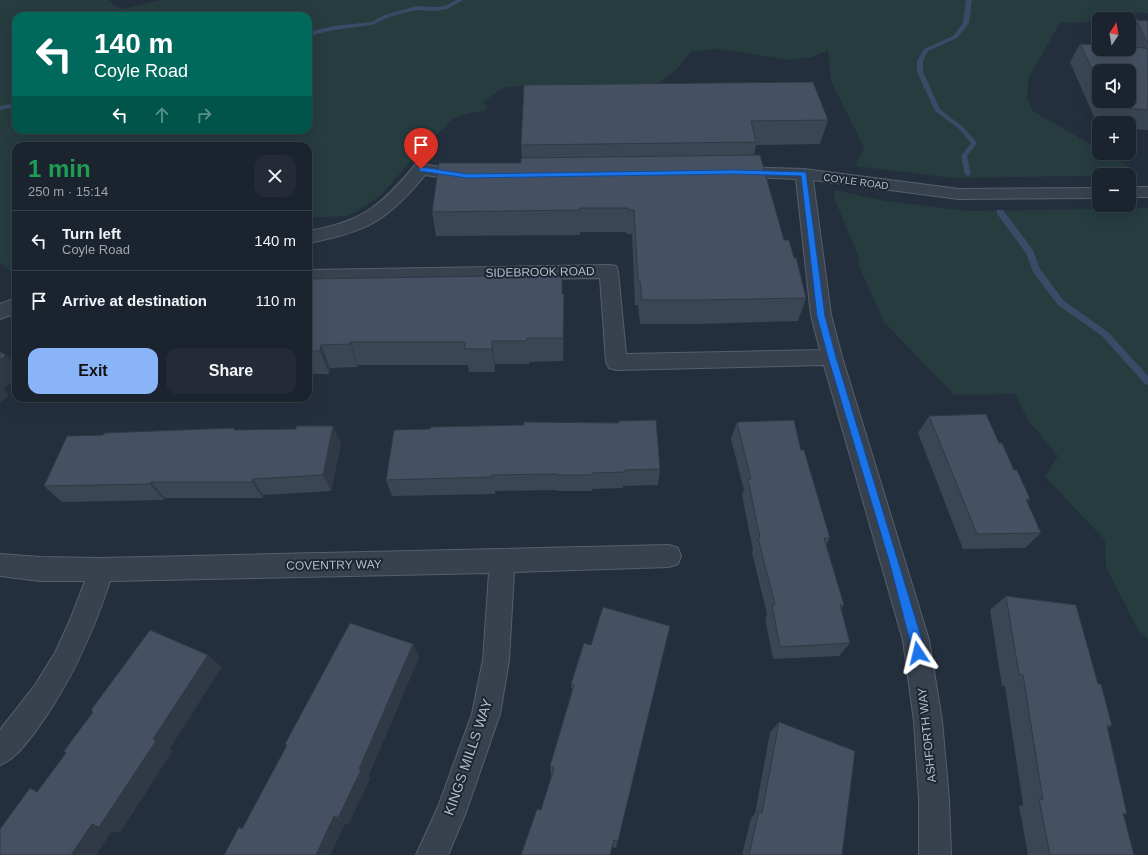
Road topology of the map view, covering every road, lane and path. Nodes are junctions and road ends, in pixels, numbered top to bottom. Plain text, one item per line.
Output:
1 (721, 172) edge
2 (804, 174) junction
3 (481, 176) edge
4 (1136, 192) edge
5 (1148, 192) edge
6 (1092, 193) edge
7 (312, 236) edge
8 (312, 276) edge
9 (12, 307) edge
10 (0, 312) edge
11 (832, 357) junction
12 (669, 556) dead end
13 (502, 561) junction
14 (0, 565) edge
15 (101, 570) junction
16 (0, 751) edge
17 (432, 855) edge
18 (935, 855) edge

1 - 2 street, COYLE ROAD
2 - 6 street, COYLE ROAD
2 - 11 street, ASHFORTH WAY
3 - 7 street
4 - 5 street
8 - 11 street, SIDEBROOK ROAD
9 - 10 street
11 - 18 street, ASHFORTH WAY
12 - 13 street, COVENTRY WAY
13 - 15 street, COVENTRY WAY
13 - 17 street, KINGS MILLS WAY
14 - 15 street, COVENTRY WAY
15 - 16 street

